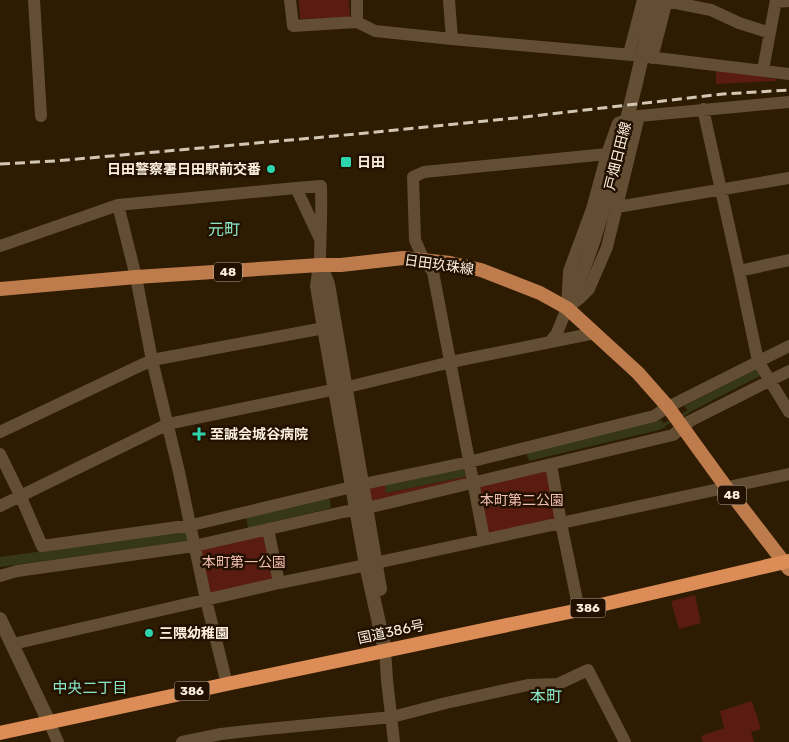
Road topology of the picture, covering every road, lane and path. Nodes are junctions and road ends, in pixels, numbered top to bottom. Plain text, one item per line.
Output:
1 (34, 0) edge
2 (290, 0) edge
3 (357, 0) edge
4 (449, 0) edge
5 (642, 0) edge
6 (663, 0) edge
7 (776, 1) edge
8 (789, 1) edge
9 (357, 22) junction
10 (770, 33) junction
11 (452, 40) junction
12 (629, 54) junction
13 (652, 58) junction
14 (763, 70) junction
15 (789, 74) edge
16 (789, 102) edge
17 (703, 109) junction
18 (41, 116) dead end
19 (639, 116) junction
20 (607, 154) junction
21 (789, 178) edge
22 (296, 188) junction
23 (721, 189) junction
24 (118, 205) junction
25 (610, 208) junction
26 (320, 239) junction
27 (0, 246) edge
28 (424, 260) junction
29 (789, 260) edge
30 (320, 265) junction
31 (739, 271) junction
32 (136, 277) junction
33 (0, 289) edge
34 (567, 308) junction
35 (324, 328) junction
36 (596, 333) junction
37 (550, 342) junction
38 (789, 346) edge
39 (152, 360) junction
40 (451, 362) junction
41 (758, 362) junction
42 (789, 371) edge
43 (769, 380) junction
44 (340, 388) junction
45 (787, 404) edge
46 (668, 407) junction
47 (168, 424) junction
48 (682, 428) junction
49 (0, 432) edge
50 (0, 454) edge
51 (469, 462) junction
52 (551, 464) junction
53 (789, 474) edge
54 (473, 483) junction
55 (358, 485) junction
56 (726, 487) junction
57 (20, 495) junction
58 (0, 506) edge
59 (362, 509) junction
60 (561, 523) junction
61 (190, 525) junction
62 (268, 529) junction
63 (484, 540) junction
64 (194, 546) junction
65 (371, 564) junction
66 (787, 564) edge
67 (0, 576) edge
68 (279, 583) junction
69 (206, 600) junction
70 (579, 610) junction
71 (0, 619) edge
72 (13, 644) junction
73 (385, 650) junction
74 (227, 684) junction
75 (392, 717) junction
76 (49, 722) junction
77 (0, 734) edge
78 (248, 736) edge
79 (58, 742) edge
80 (182, 742) edge
81 (394, 742) edge
82 (625, 742) edge

1 - 18 street
2 - 9 street
3 - 9 street
4 - 11 street
5 - 12 street
6 - 10 street
6 - 13 street
6 - 25 street, 戸畑日田線
7 - 8 street
7 - 10 street
9 - 11 street
10 - 14 street
11 - 12 street
12 - 13 street
13 - 14 street
14 - 15 street
16 - 17 street
17 - 19 street
17 - 23 street
19 - 20 street
19 - 25 street
20 - 28 street
20 - 34 street
21 - 23 street
22 - 24 street
22 - 26 street
22 - 26 street
23 - 25 street
23 - 31 street
24 - 27 street
24 - 32 street
25 - 34 street, 戸畑日田線
26 - 30 street
28 - 30 main road, 日田玖珠線 / 48
28 - 34 main road, 日田玖珠線 / 48
28 - 40 street
29 - 31 street
30 - 32 main road, 日田玖珠線 / 48
30 - 35 street
30 - 44 street
31 - 41 street
32 - 33 main road, 日田玖珠線 / 48
32 - 39 street
34 - 36 main road, 日田玖珠線 / 48
34 - 37 street
35 - 39 street
35 - 44 street
36 - 37 street
36 - 46 main road, 日田玖珠線 / 48
37 - 40 street
38 - 41 street
39 - 47 street
39 - 49 street
40 - 44 street
40 - 51 street
41 - 43 street
41 - 46 street
42 - 43 street
43 - 45 street
43 - 48 street
44 - 47 street
44 - 55 street
46 - 48 main road, 日田玖珠線 / 48
46 - 51 street
47 - 57 street
47 - 61 street
48 - 52 street
48 - 56 main road, 日田玖珠線 / 48
50 - 57 street
51 - 54 street
51 - 55 street
52 - 54 street
52 - 60 street
53 - 56 street
54 - 59 street
54 - 63 street
55 - 59 street
55 - 61 street
56 - 60 street
56 - 66 main road, 日田玖珠線 / 48
57 - 58 street
57 - 61 street
59 - 62 street
59 - 65 street
60 - 63 street
60 - 70 street
61 - 64 street
62 - 64 street
62 - 68 street
63 - 65 street
64 - 67 street
64 - 69 street
65 - 68 street
65 - 73 street
66 - 70 highway, 国道386号 / 386
68 - 69 street
69 - 72 street
69 - 74 street
70 - 73 highway, 国道386号 / 386
71 - 72 street
72 - 76 street
73 - 74 highway, 国道386号 / 386
73 - 75 street
74 - 76 highway, 国道386号 / 386
75 - 78 street
75 - 81 street
75 - 82 street
76 - 77 highway, 国道386号 / 386
76 - 79 street
78 - 80 street

